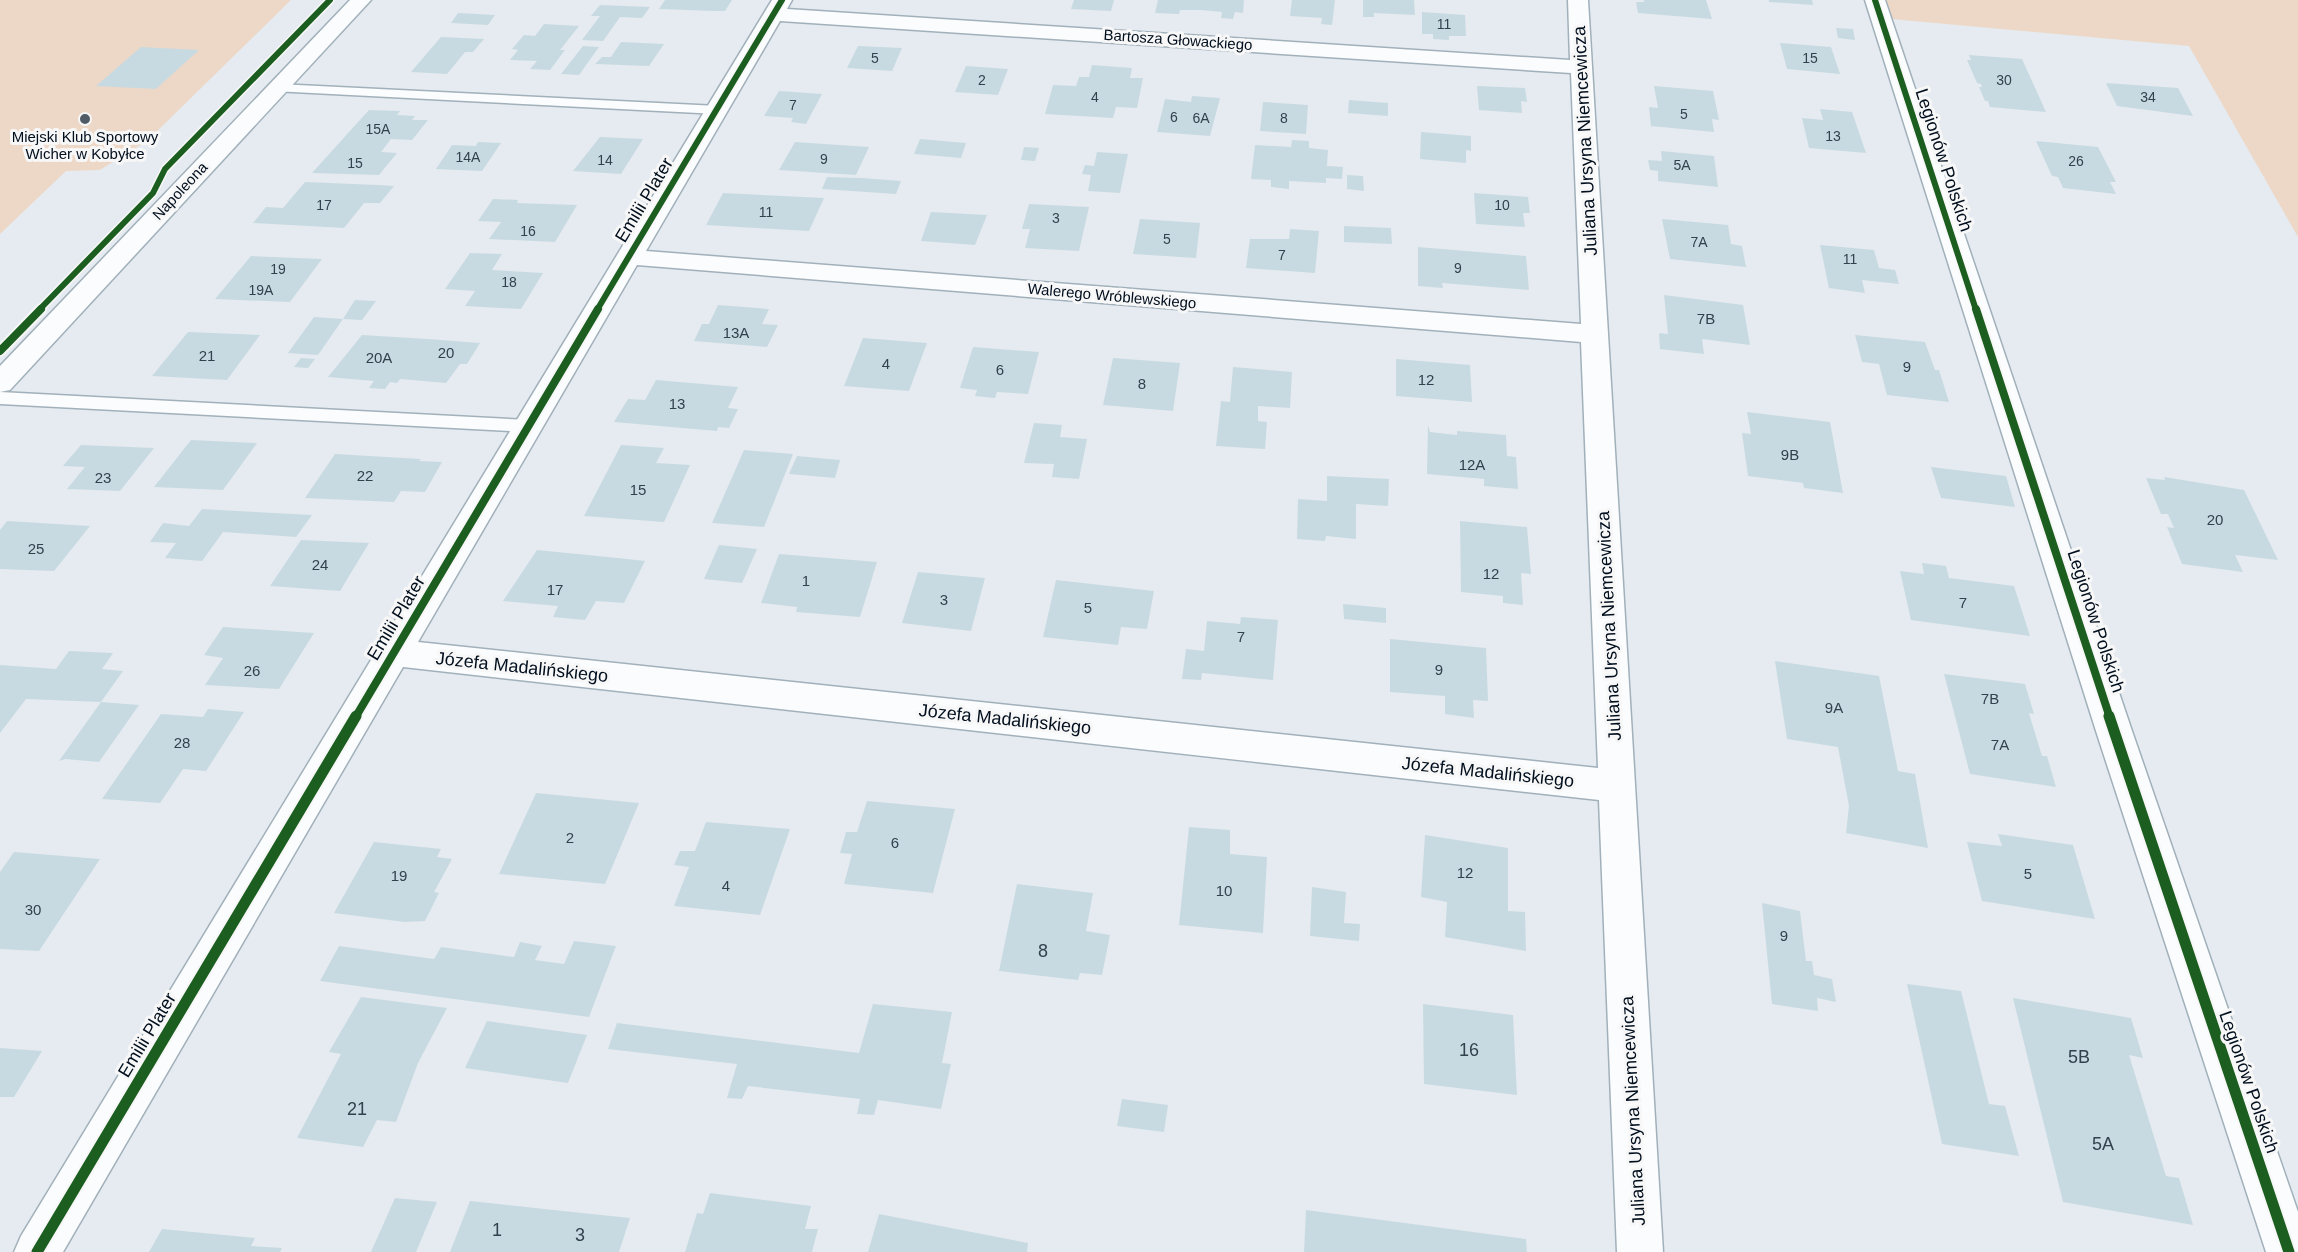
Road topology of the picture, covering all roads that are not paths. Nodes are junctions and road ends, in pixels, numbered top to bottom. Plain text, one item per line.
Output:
1 (361, 0) edge
2 (1578, 0) edge
3 (1875, 0) edge
4 (778, 7) edge
5 (1581, 67) junction
6 (278, 88) junction
7 (717, 110) junction
8 (630, 257) junction
9 (1594, 334) junction
10 (0, 383) edge
11 (0, 398) edge
12 (529, 426) junction
13 (394, 653) junction
14 (1616, 786) junction
15 (38, 1252) edge
16 (1640, 1252) edge
17 (2289, 1252) edge

1 - 6 street, Napoleona
2 - 5 street, Juliana Ursyna Niemcewicza
3 - 17 street, Legionów Polskich
4 - 5 street, Bartosza Głowackiego
4 - 7 street, Emilii Plater
5 - 9 street, Juliana Ursyna Niemcewicza
6 - 7 lane
6 - 10 street, Napoleona
7 - 8 street, Emilii Plater
8 - 9 street, Walerego Wróblewskiego
8 - 12 street, Emilii Plater
9 - 14 street, Juliana Ursyna Niemcewicza
11 - 12 lane
12 - 13 street, Emilii Plater
13 - 14 street, Józefa Madalińskiego
13 - 15 street, Emilii Plater
14 - 16 street, Juliana Ursyna Niemcewicza

